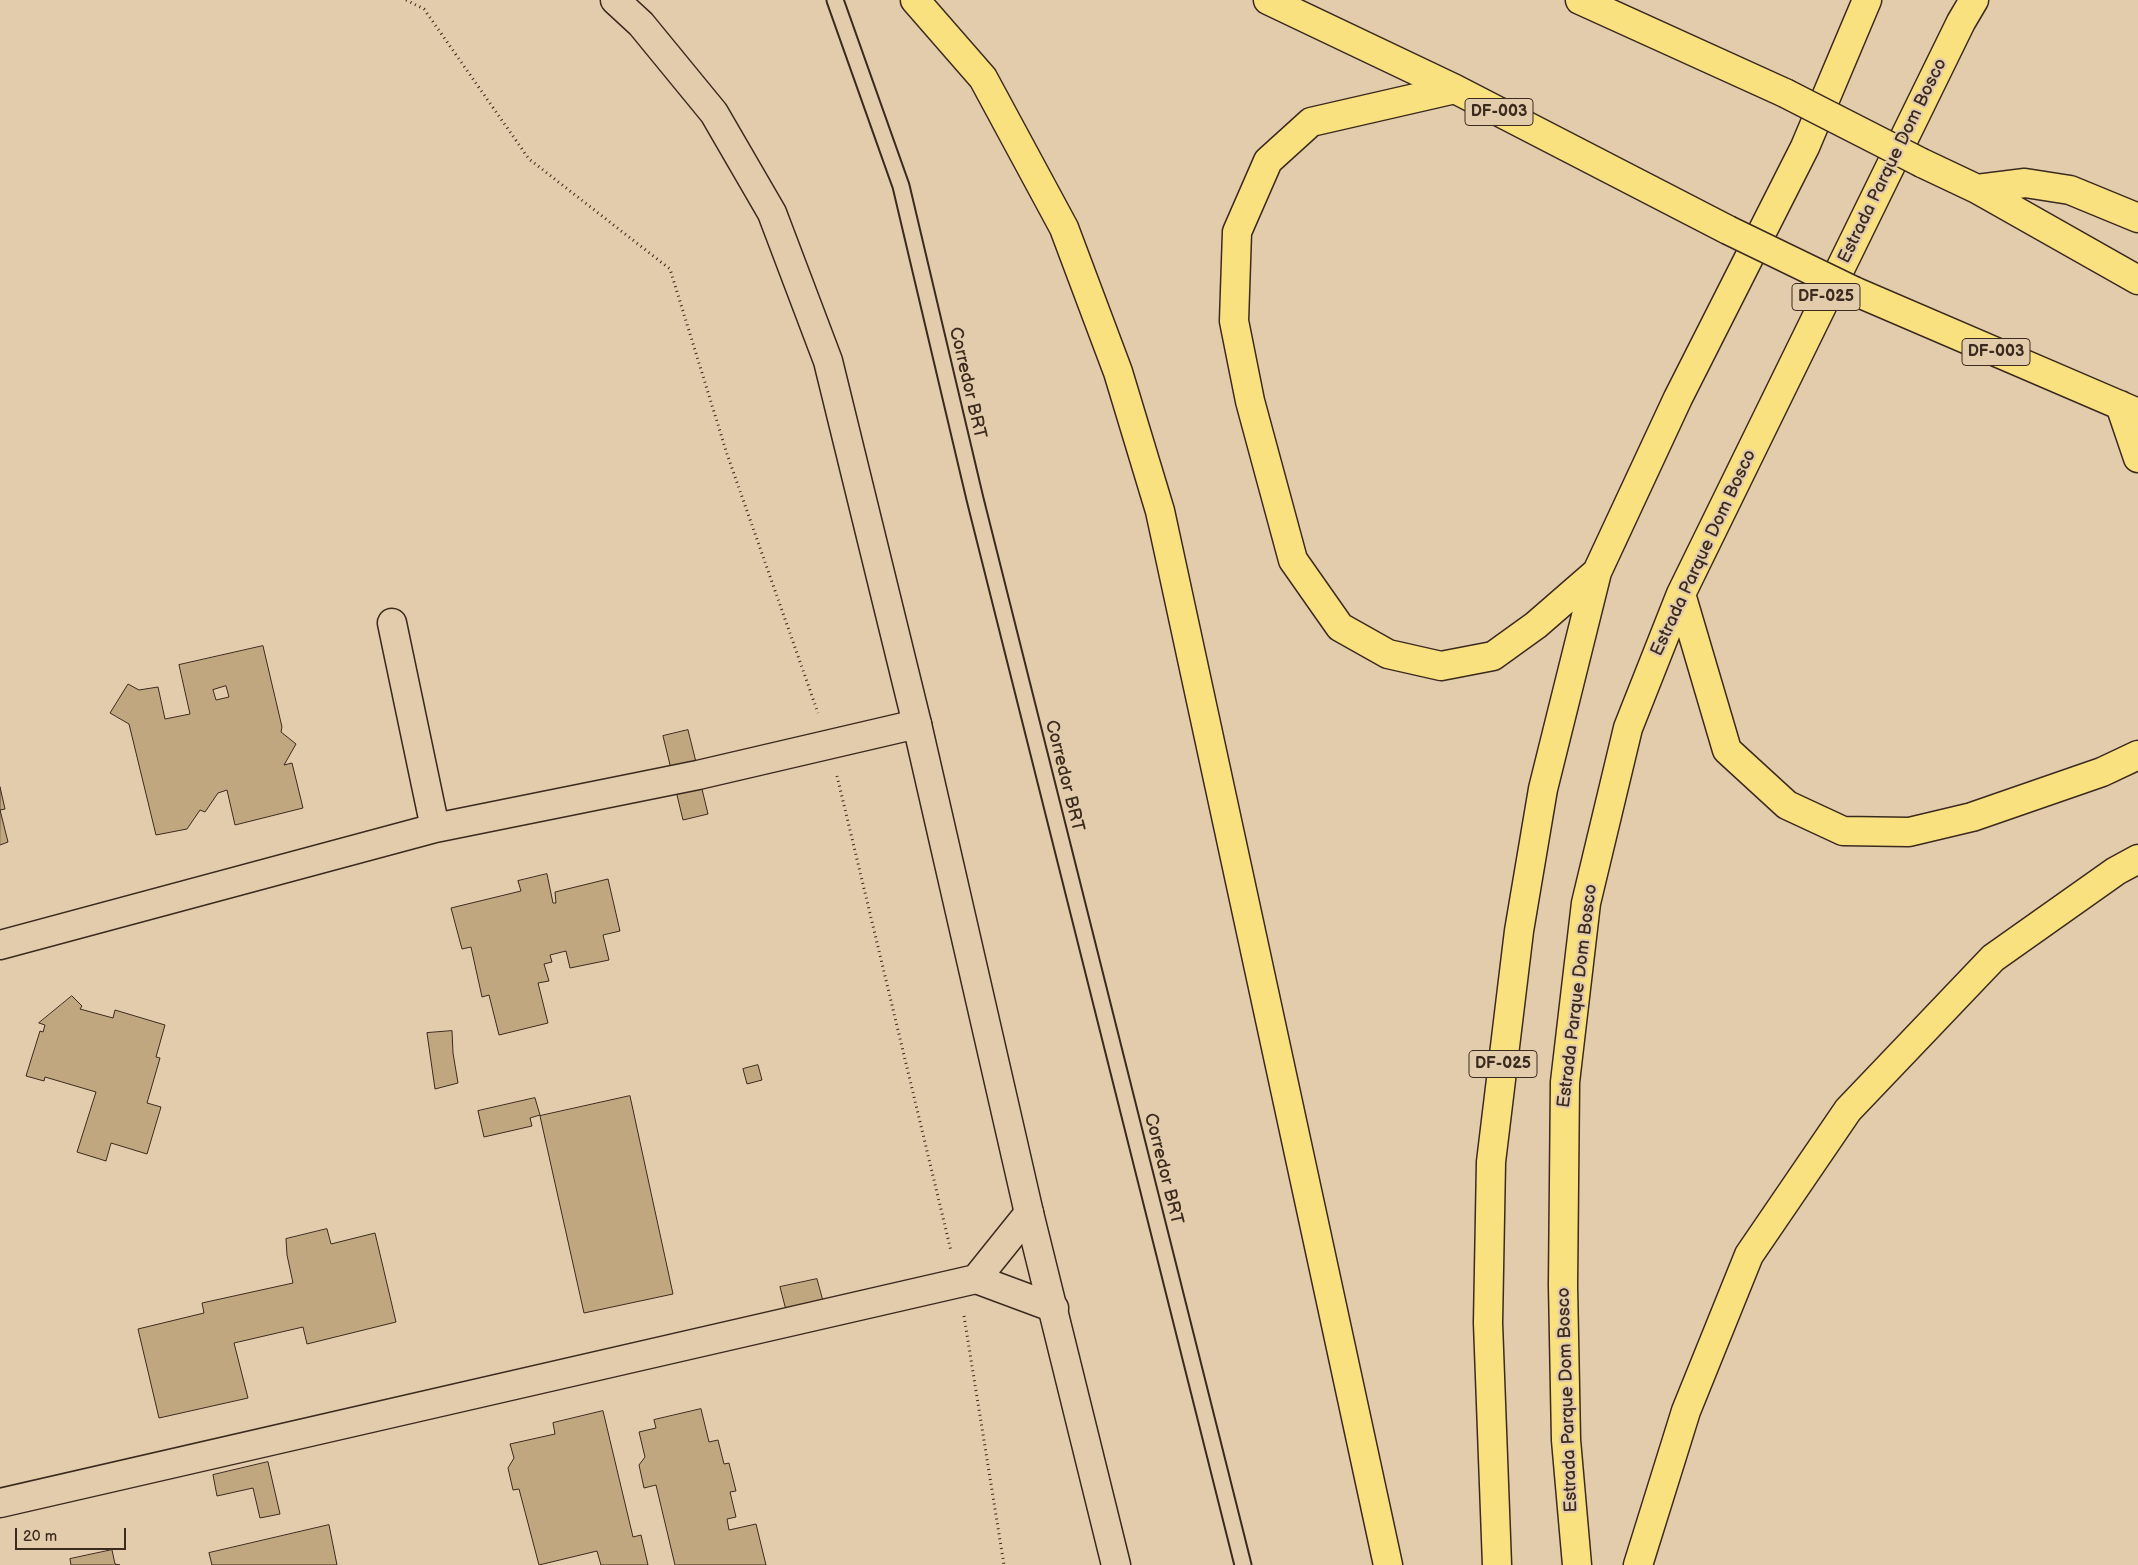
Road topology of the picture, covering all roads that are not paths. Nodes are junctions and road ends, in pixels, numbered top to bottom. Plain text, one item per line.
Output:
1 (615, 0) edge
2 (835, 0) edge
3 (915, 0) edge
4 (1268, 0) edge
5 (1580, 0) edge
6 (1867, 0) edge
7 (1974, 0) edge
8 (1455, 89) junction
9 (1977, 188) junction
10 (2138, 218) edge
11 (2138, 280) edge
12 (2129, 409) edge
13 (2138, 458) edge
14 (1597, 572) junction
15 (1681, 594) junction
16 (392, 623) dead end
17 (917, 724) junction
18 (2138, 755) edge
19 (435, 828) junction
20 (2138, 859) edge
21 (0, 945) edge
22 (1029, 1212) junction
23 (976, 1279) junction
24 (1054, 1308) junction
25 (0, 1503) edge
26 (1116, 1565) edge
27 (1243, 1565) edge
28 (1388, 1565) edge
29 (1497, 1565) edge
30 (1577, 1565) edge
31 (1638, 1565) edge

1 - 17 street
2 - 27 lane, Corredor BRT
3 - 28 highway
4 - 8 highway, DF-003
5 - 9 highway, bridge
6 - 14 highway, DF-025
7 - 15 highway, Estrada Parque Dom Bosco / DF-025
8 - 12 highway, DF-003, bridge
8 - 14 highway
9 - 10 highway
9 - 11 highway
12 - 13 highway
14 - 29 highway, DF-025
15 - 18 highway
15 - 30 highway, Estrada Parque Dom Bosco / DF-025
16 - 19 street
17 - 19 street
17 - 22 street
19 - 21 street
20 - 31 highway
22 - 23 street
22 - 24 street
23 - 24 street
23 - 25 street
24 - 26 street

